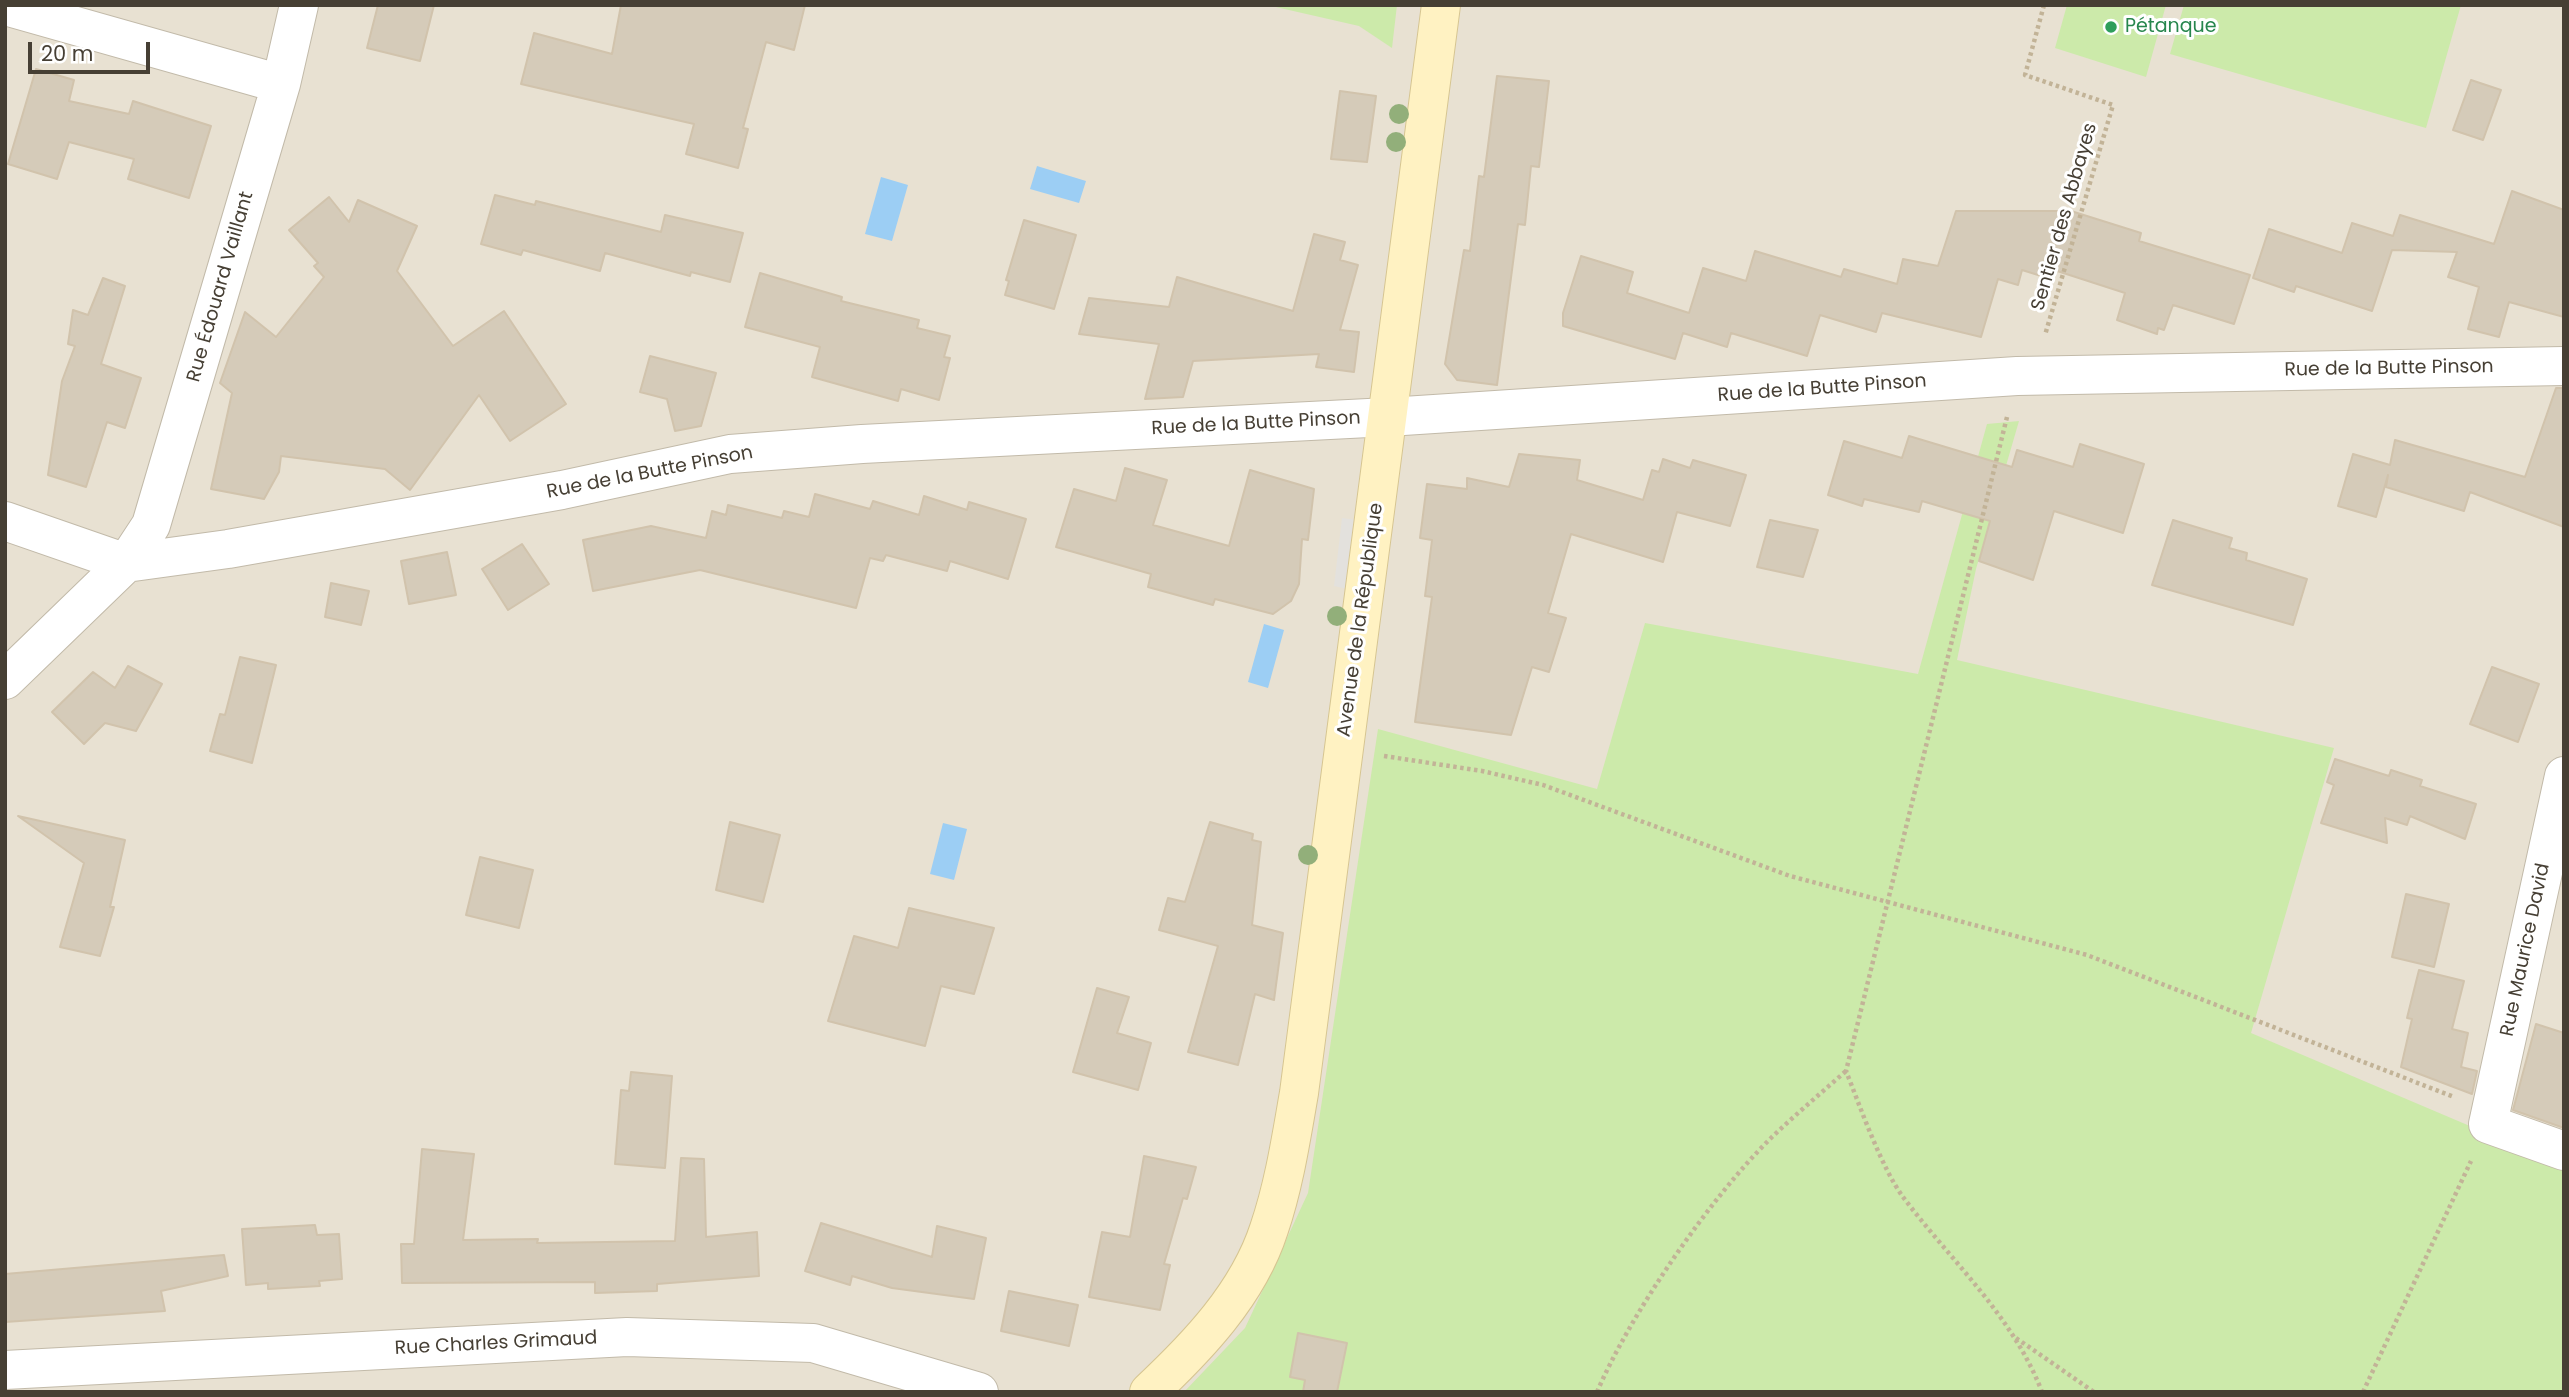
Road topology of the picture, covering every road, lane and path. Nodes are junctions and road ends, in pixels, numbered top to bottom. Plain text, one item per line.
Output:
1 (299, 5) edge
2 (1441, 5) edge
3 (2044, 5) edge
4 (5, 6) edge
5 (281, 84) junction
6 (2564, 366) edge
7 (2026, 376) junction
8 (1388, 417) junction
9 (5, 521) edge
10 (126, 563) junction
11 (5, 680) edge
12 (1344, 751) junction
13 (2564, 776) edge
14 (1889, 903) junction
15 (1846, 1070) junction
16 (2489, 1118) junction
17 (2564, 1151) edge
18 (2012, 1336) junction
19 (5, 1370) edge
20 (979, 1392) edge
21 (1149, 1392) edge
22 (1597, 1392) edge
23 (2042, 1392) edge
24 (2094, 1392) edge
25 (2363, 1392) edge

1 - 5 street, Rue Édouard Vaillant
2 - 8 street, Avenue de la République
3 - 7 path, Sentier des Abbayes
4 - 5 street
5 - 10 street, Rue Édouard Vaillant
6 - 7 street, Rue de la Butte Pinson
7 - 8 street, Rue de la Butte Pinson
7 - 14 path
8 - 10 street, Rue de la Butte Pinson
8 - 12 street, Avenue de la République
9 - 10 street
10 - 11 street
12 - 14 path
12 - 21 street, Avenue de la République
13 - 16 street, Rue Maurice David
14 - 15 path
14 - 16 path
15 - 18 path
15 - 22 path
16 - 17 street
16 - 25 path
18 - 23 path
18 - 24 path
19 - 20 street, Rue Charles Grimaud

